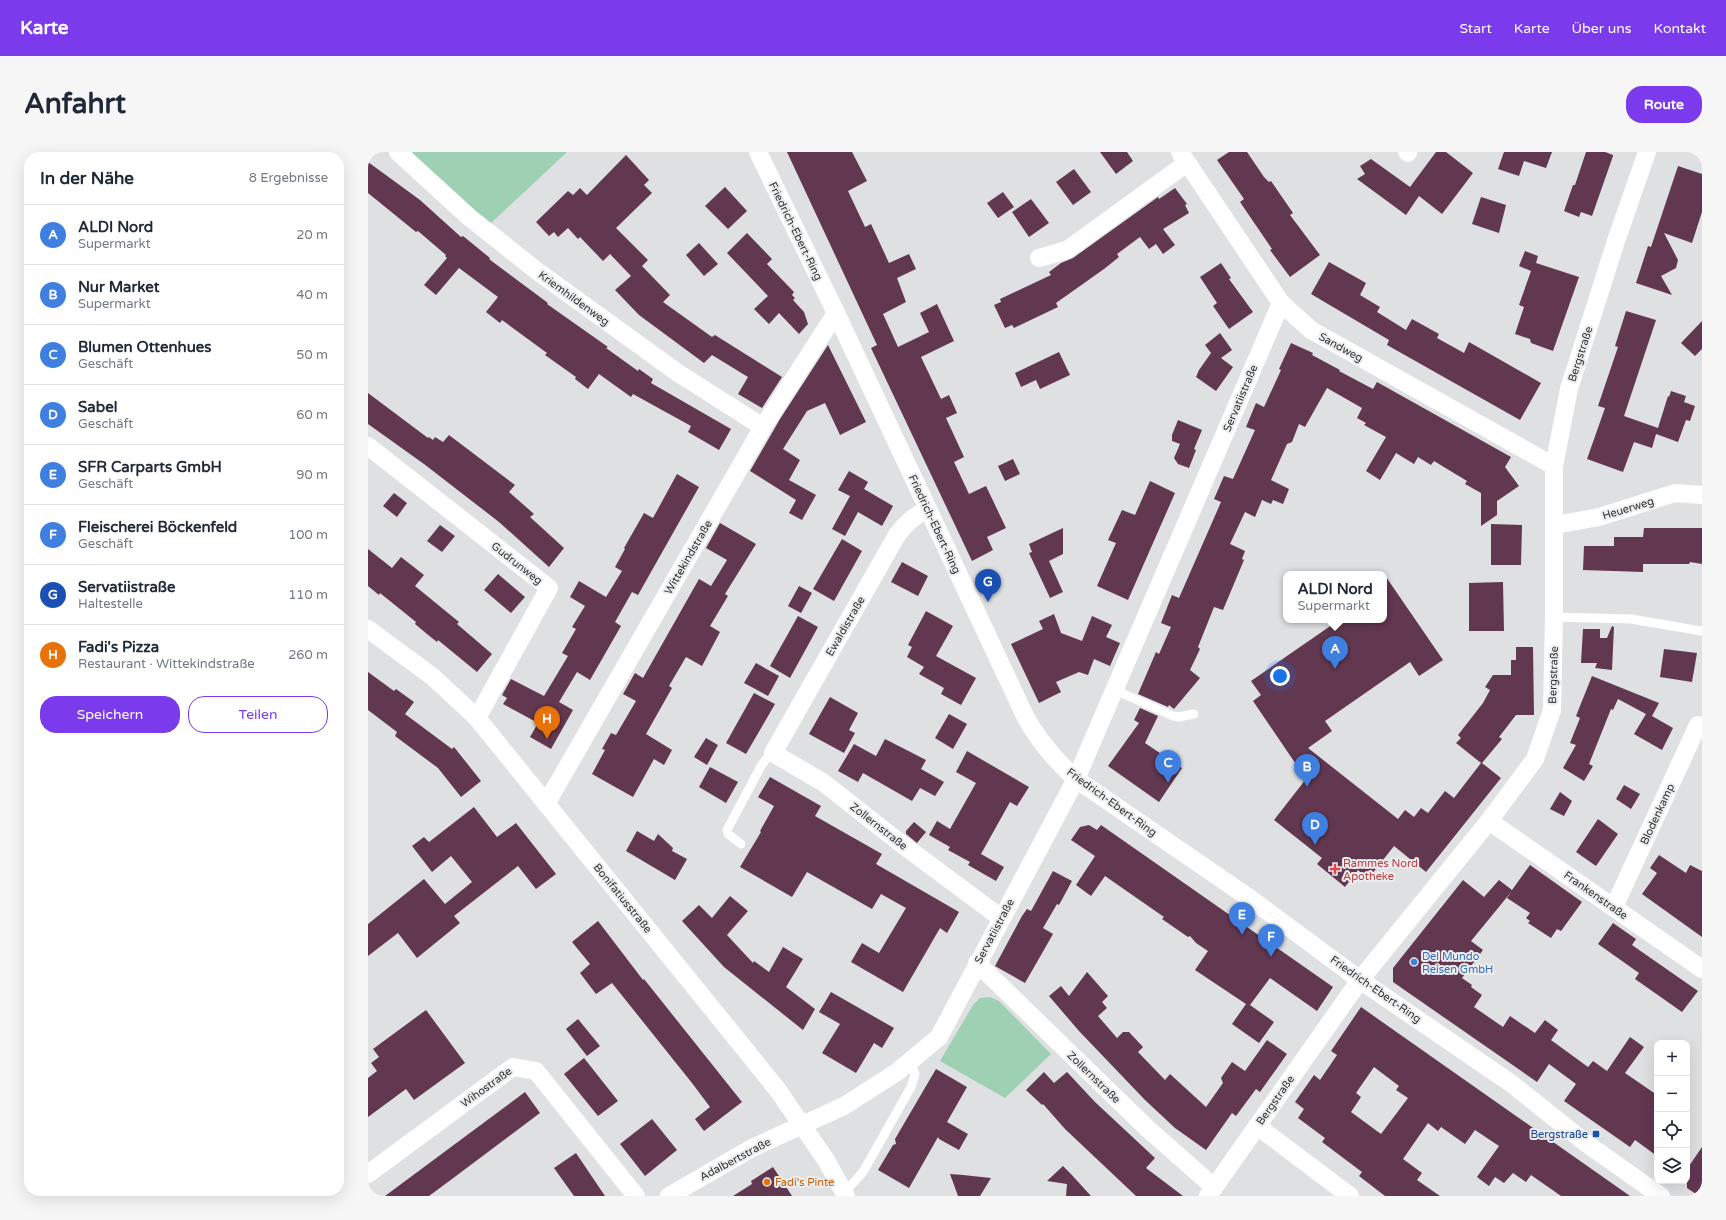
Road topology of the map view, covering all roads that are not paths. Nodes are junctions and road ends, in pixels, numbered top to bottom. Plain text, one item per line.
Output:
1 (398, 152) edge
2 (758, 152) edge
3 (1648, 152) edge
4 (1184, 158) edge
5 (1040, 258) dead end
6 (1281, 303) junction
7 (836, 313) junction
8 (763, 427) junction
9 (368, 446) edge
10 (1554, 466) junction
11 (1702, 495) edge
12 (928, 509) junction
13 (1555, 526) junction
14 (1554, 617) junction
15 (368, 629) edge
16 (1702, 631) edge
17 (1115, 690) junction
18 (1194, 714) dead end
19 (477, 718) junction
20 (1702, 727) edge
21 (773, 753) junction
22 (1076, 779) junction
23 (546, 804) junction
24 (1489, 821) junction
25 (741, 844) dead end
26 (1614, 907) junction
27 (1001, 918) junction
28 (977, 963) junction
29 (1702, 969) edge
30 (1360, 980) junction
31 (910, 1061) junction
32 (803, 1125) junction
33 (1257, 1126) junction
34 (368, 1174) edge
35 (1211, 1191) edge
36 (845, 1195) edge
37 (636, 1196) edge
38 (668, 1196) edge
39 (1350, 1196) edge
40 (1661, 1196) edge

1 - 8 street, Kriemhildenweg
2 - 7 street, Friedrich-Ebert-Ring
3 - 10 street, Bergstraße
4 - 5 street, Sandweg
4 - 6 street, Sandweg
6 - 10 street, Sandweg
6 - 17 street, Servatiistraße
7 - 8 street, Wittekindstraße
7 - 12 street, Friedrich-Ebert-Ring
8 - 23 street, Wittekindstraße
9 - 19 street, Gudrunweg
10 - 13 street, Bergstraße
11 - 13 street, Heuerweg
12 - 21 street, Ewaldistraße
12 - 22 street, Friedrich-Ebert-Ring
13 - 14 street, Bergstraße
14 - 16 lane
14 - 24 street, Bergstraße
15 - 19 street, Bonifatiusstraße
17 - 18 lane
17 - 22 street, Servatiistraße
19 - 23 street, Bonifatiusstraße
20 - 26 street, Blodenkamp
21 - 25 lane
21 - 27 street, Zollernstraße
22 - 27 street, Servatiistraße
22 - 30 street, Friedrich-Ebert-Ring
23 - 32 street, Bonifatiusstraße
24 - 26 street, Frankenstraße
24 - 30 street, Bergstraße
26 - 29 street, Frankenstraße
27 - 28 street, Servatiistraße
28 - 31 street, Servatiistraße
28 - 35 street, Zollernstraße
30 - 33 street, Bergstraße
30 - 40 street, Friedrich-Ebert-Ring
31 - 32 street, Servatiistraße
31 - 36 lane
32 - 36 street, Bonifatiusstraße
32 - 38 street, Adalbertstraße
33 - 35 street, Bergstraße
33 - 39 street
34 - 37 street, Wihostraße

